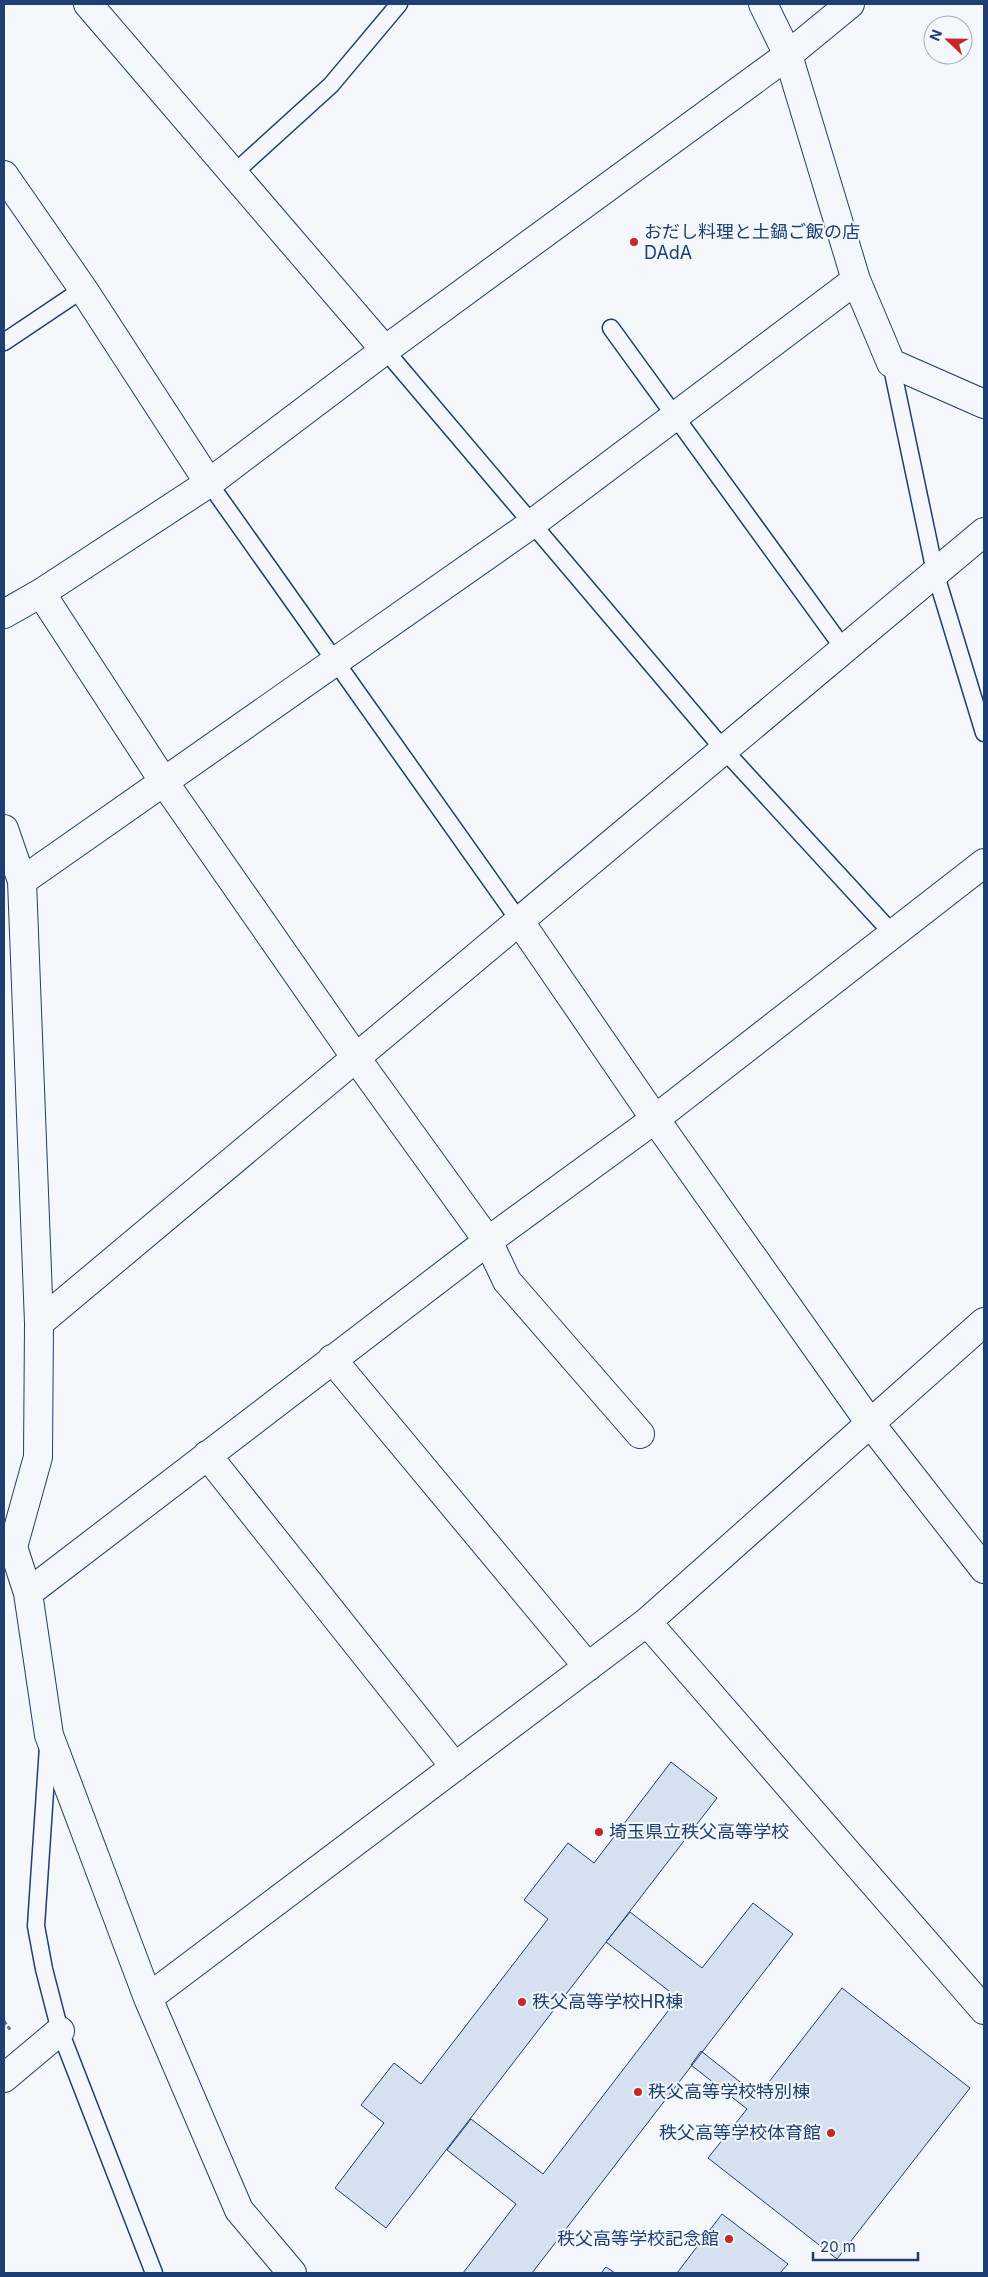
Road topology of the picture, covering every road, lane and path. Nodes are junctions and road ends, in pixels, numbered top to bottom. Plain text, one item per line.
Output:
1 (88, 4) edge
2 (399, 4) edge
3 (763, 4) edge
4 (850, 4) edge
5 (788, 56) junction
6 (4, 174) edge
7 (234, 174) junction
8 (856, 280) junction
9 (83, 289) junction
10 (611, 328) dead end
11 (4, 342) edge
12 (385, 350) junction
13 (891, 363) junction
14 (984, 404) edge
15 (674, 417) junction
16 (209, 483) junction
17 (533, 523) junction
18 (984, 532) edge
19 (935, 572) junction
20 (42, 593) junction
21 (4, 614) edge
22 (844, 649) junction
23 (335, 662) junction
24 (984, 734) edge
25 (725, 751) junction
26 (164, 782) junction
27 (4, 828) edge
28 (984, 863) edge
29 (22, 882) junction
30 (520, 922) junction
31 (893, 934) junction
32 (356, 1058) junction
33 (655, 1119) junction
34 (488, 1241) junction
35 (984, 1322) edge
36 (39, 1323) junction
37 (332, 1359) junction
38 (870, 1423) junction
39 (640, 1434) dead end
40 (207, 1455) junction
41 (8, 1548) edge
42 (984, 1569) edge
43 (28, 1593) junction
44 (648, 1622) junction
45 (588, 1667) junction
46 (49, 1735) junction
47 (455, 1767) junction
48 (148, 1998) junction
49 (984, 2010) edge
50 (60, 2031) junction
51 (4, 2078) edge
52 (288, 2272) edge
53 (154, 2273) edge

1 - 7 street
2 - 7 lane
3 - 5 street
4 - 5 street
5 - 8 street
5 - 12 street
6 - 9 street
7 - 12 street
8 - 13 street
8 - 15 street
9 - 11 lane
9 - 16 street
10 - 15 lane
12 - 16 street
12 - 17 lane
13 - 14 street
13 - 19 lane
15 - 17 street
15 - 22 lane
16 - 20 street
16 - 23 lane
17 - 23 street
17 - 25 lane
18 - 19 street
19 - 22 street
19 - 24 lane
20 - 21 street
20 - 26 street
22 - 25 street
23 - 26 street
23 - 30 lane
25 - 30 street
25 - 31 lane
26 - 29 street
26 - 32 street
27 - 29 street
28 - 31 street
29 - 36 street
30 - 32 street
30 - 33 street
31 - 33 street
32 - 34 street
32 - 36 street
33 - 34 street
33 - 38 street
34 - 37 street
34 - 39 street
35 - 38 street
36 - 41 street
37 - 40 street
37 - 45 street
38 - 42 street
38 - 44 street
40 - 43 street
40 - 47 street
41 - 43 street
43 - 46 street
44 - 45 street
44 - 49 street
45 - 47 street
46 - 48 street
46 - 50 lane
47 - 48 street
48 - 52 street
50 - 51 street
50 - 53 lane

